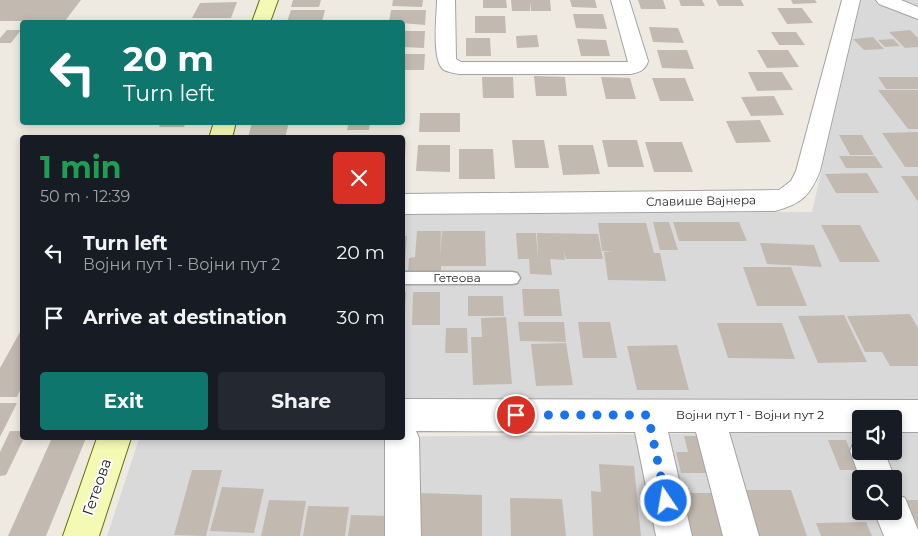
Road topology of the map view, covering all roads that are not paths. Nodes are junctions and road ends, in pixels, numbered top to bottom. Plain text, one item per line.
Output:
1 (269, 0) edge
2 (446, 0) edge
3 (620, 0) edge
4 (851, 0) edge
5 (885, 0) edge
6 (918, 13) edge
7 (262, 20) edge
8 (405, 204) edge
9 (405, 278) edge
10 (512, 278) dead end
11 (405, 415) edge
12 (648, 415) junction
13 (708, 415) junction
14 (918, 416) edge
15 (902, 419) edge
16 (852, 427) edge
17 (113, 440) edge
18 (402, 440) edge
19 (896, 520) edge
20 (81, 536) edge
21 (403, 536) edge
22 (674, 536) edge
23 (741, 536) edge
24 (902, 536) edge

1 - 7 main road
2 - 3 street
4 - 8 street, Славише Вајнера
5 - 6 street
9 - 10 lane, Гетеова
11 - 12 street, Војни пут 1 - Војни пут 2
12 - 13 street, Војни пут 1 - Војни пут 2
12 - 22 street
13 - 16 street, Војни пут 1 - Војни пут 2
13 - 23 street
14 - 15 street, Војни пут 1 - Војни пут 2
17 - 20 main road, Гетеова
18 - 21 street
19 - 24 street

